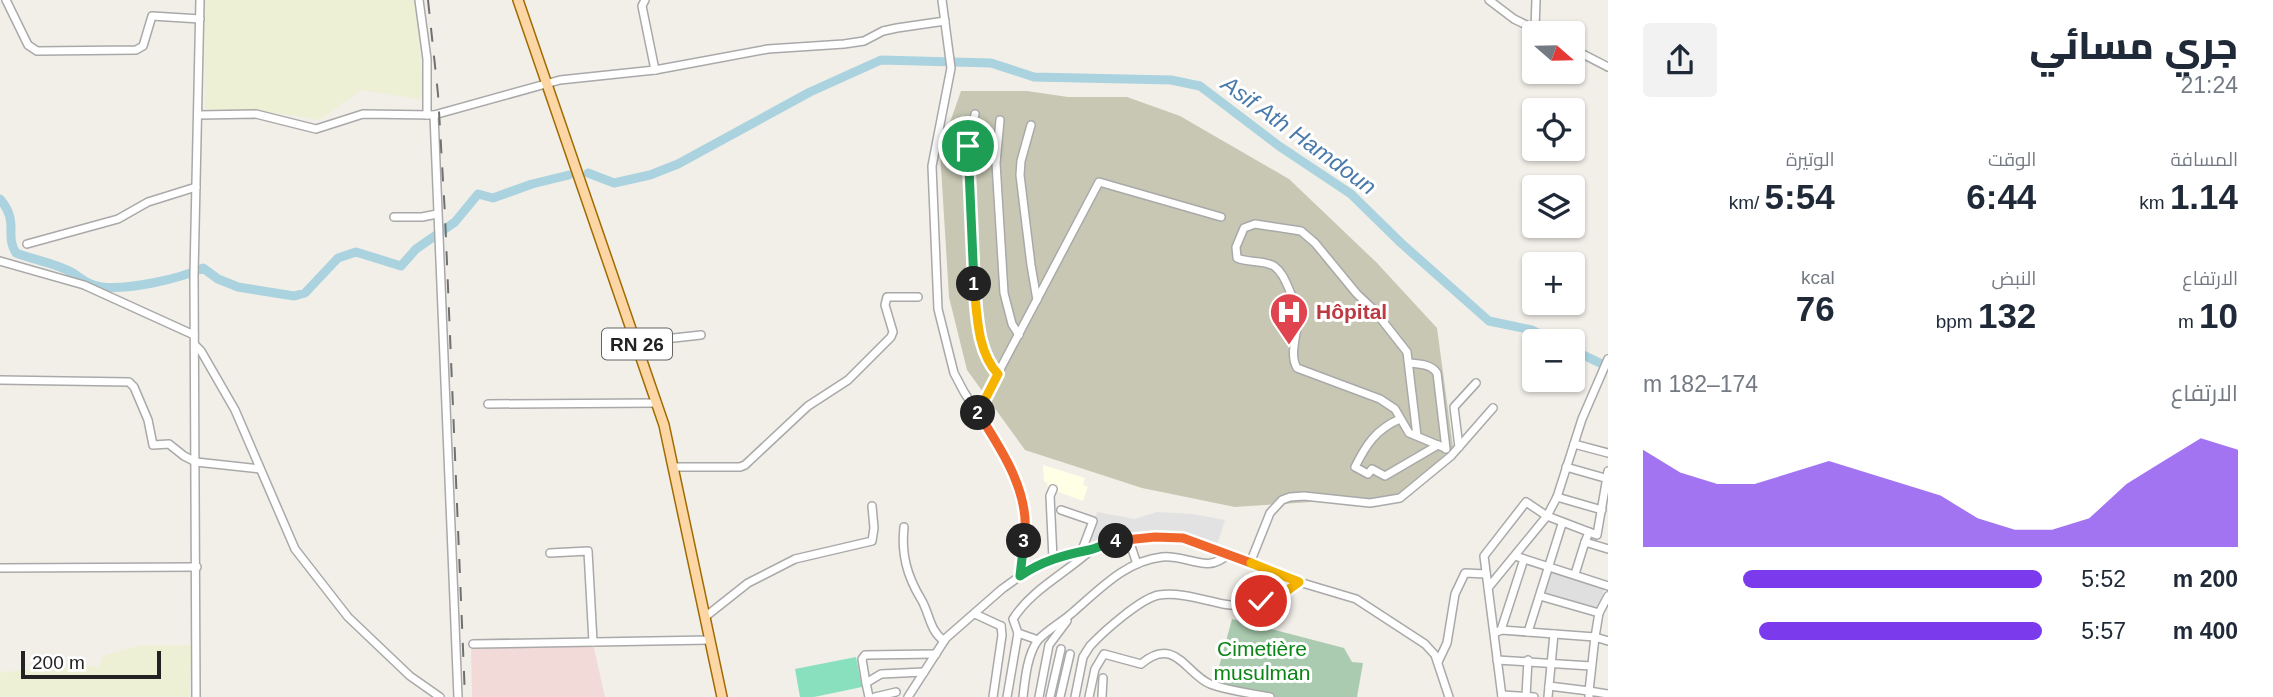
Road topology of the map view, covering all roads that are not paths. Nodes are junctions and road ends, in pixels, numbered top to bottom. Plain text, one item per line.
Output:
1 (6, 0) edge
2 (200, 0) edge
3 (419, 0) edge
4 (518, 0) edge
5 (645, 0) edge
6 (942, 0) edge
7 (1489, 0) edge
8 (1536, 0) edge
9 (200, 19) junction
10 (945, 21) junction
11 (1535, 21) edge
12 (1522, 22) edge
13 (1586, 56) edge
14 (1608, 67) edge
15 (655, 71) junction
16 (548, 84) junction
17 (975, 114) dead end
18 (199, 115) junction
19 (430, 115) junction
20 (1000, 120) dead end
21 (1031, 125) dead end
22 (196, 187) junction
23 (437, 214) junction
24 (394, 217) dead end
25 (1221, 217) dead end
26 (27, 244) dead end
27 (0, 261) edge
28 (918, 297) dead end
29 (1037, 301) junction
30 (194, 335) junction
31 (701, 335) dead end
32 (1019, 335) junction
33 (637, 342) junction
34 (195, 345) junction
35 (1608, 359) edge
36 (1409, 363) junction
37 (998, 374) junction
38 (0, 380) edge
39 (1476, 383) dead end
40 (657, 403) junction
41 (488, 404) dead end
42 (1493, 408) dead end
43 (977, 413) junction
44 (1400, 419) junction
45 (1417, 436) junction
46 (1574, 444) junction
47 (1442, 447) junction
48 (1460, 447) junction
49 (1608, 453) edge
50 (1451, 456) junction
51 (196, 462) junction
52 (674, 467) junction
53 (1566, 467) junction
54 (260, 469) junction
55 (1608, 476) edge
56 (1052, 489) dead end
57 (1557, 497) junction
58 (872, 506) dead end
59 (1061, 510) dead end
60 (1602, 510) junction
61 (1548, 516) junction
62 (1562, 523) junction
63 (904, 527) dead end
64 (1589, 532) junction
65 (1129, 540) junction
66 (1585, 542) junction
67 (1608, 549) edge
68 (1086, 550) junction
69 (550, 553) dead end
70 (1228, 554) junction
71 (1515, 556) junction
72 (1053, 559) junction
73 (1524, 559) junction
74 (1250, 563) junction
75 (1137, 564) junction
76 (197, 567) junction
77 (1549, 567) junction
78 (0, 568) edge
79 (1486, 574) junction
80 (1575, 574) junction
81 (1020, 576) junction
82 (1299, 582) junction
83 (1608, 585) edge
84 (1488, 588) junction
85 (1540, 596) junction
86 (1608, 596) edge
87 (1073, 612) junction
88 (1599, 613) junction
89 (975, 614) junction
90 (705, 617) junction
91 (1013, 619) junction
92 (1001, 626) junction
93 (1498, 631) junction
94 (1528, 632) junction
95 (1018, 633) junction
96 (1554, 634) junction
97 (1595, 637) junction
98 (710, 640) junction
99 (1038, 640) junction
100 (1608, 640) edge
101 (593, 642) junction
102 (944, 642) junction
103 (473, 645) dead end
104 (1061, 649) dead end
105 (936, 654) junction
106 (1070, 654) dead end
107 (1497, 660) junction
108 (1528, 660) junction
109 (1438, 662) junction
110 (1552, 663) junction
111 (1591, 666) junction
112 (924, 672) junction
113 (904, 673) junction
114 (1103, 678) dead end
115 (866, 683) junction
116 (1549, 686) junction
117 (896, 692) dead end
118 (1564, 693) edge
119 (910, 694) edge
120 (1589, 694) edge
121 (1608, 694) edge
122 (1502, 696) edge
123 (1530, 696) edge
124 (196, 697) edge
125 (440, 697) edge
126 (458, 697) edge
127 (722, 697) edge
128 (869, 697) edge
129 (875, 697) edge
130 (993, 697) edge
131 (1007, 697) edge
132 (1023, 697) edge
133 (1039, 697) edge
134 (1050, 697) edge
135 (1060, 697) edge
136 (1075, 697) edge
137 (1089, 697) edge
138 (1102, 697) edge
139 (1270, 697) edge
140 (1449, 697) edge
141 (1548, 697) edge

1 - 9 street
2 - 9 street
3 - 19 street
4 - 16 main road, RN 26
5 - 15 street
6 - 10 street
7 - 12 street
8 - 11 street
9 - 18 street
10 - 15 street
10 - 43 street
13 - 14 street
15 - 16 street
16 - 19 street
16 - 33 main road, RN 26
17 - 37 street
18 - 19 street
18 - 22 street
19 - 23 street
20 - 32 street
21 - 29 street
22 - 26 street
22 - 30 street
23 - 24 street
23 - 126 street
25 - 29 street
27 - 30 street
28 - 52 street
29 - 32 street
30 - 34 street
31 - 33 street
32 - 37 street
33 - 40 main road, RN 26
34 - 51 street
34 - 54 street
35 - 46 street
36 - 44 street
36 - 45 street
36 - 47 street
37 - 43 street
38 - 51 street
39 - 48 street
40 - 41 street
40 - 52 main road, RN 26
42 - 48 street
43 - 81 street
44 - 45 street
44 - 47 street
45 - 47 street
46 - 49 street
46 - 53 street
47 - 50 street
48 - 50 street
50 - 74 street
51 - 54 street
51 - 76 street
52 - 90 main road, RN 26
53 - 55 street
53 - 57 street
54 - 125 street
55 - 60 street
56 - 72 street
57 - 60 street
57 - 61 street
58 - 90 street
59 - 68 street
60 - 64 street
61 - 62 street
61 - 71 street
61 - 79 street
62 - 64 street
62 - 77 street
63 - 102 street
64 - 66 street
65 - 68 street
65 - 70 street
65 - 75 street
66 - 67 street
66 - 80 street
68 - 72 street
68 - 91 street
69 - 101 street
70 - 74 street
70 - 75 street
71 - 73 street
71 - 84 street
72 - 81 street
73 - 77 street
73 - 93 street
74 - 82 street
75 - 87 street
76 - 78 street
76 - 124 street
77 - 80 street
77 - 85 street
79 - 84 street
79 - 109 street
80 - 83 street
81 - 89 street
82 - 109 street
82 - 136 street
83 - 86 street
84 - 93 street
85 - 88 street
85 - 94 street
86 - 88 street
87 - 99 street
87 - 133 street
88 - 97 street
89 - 92 street
89 - 102 street
90 - 98 main road, RN 26
91 - 92 street
91 - 95 street
92 - 130 street
93 - 94 street
93 - 107 street
94 - 96 street
95 - 99 street
95 - 131 street
96 - 97 street
96 - 110 street
97 - 100 street
97 - 111 street
98 - 101 street
98 - 127 main road, RN 26
99 - 132 street
101 - 103 street
102 - 105 street
104 - 134 street
105 - 112 street
105 - 115 street
106 - 135 street
107 - 108 street
107 - 122 street
108 - 110 street
108 - 123 street
109 - 140 street
110 - 111 street
110 - 116 street
111 - 120 street
112 - 113 street
112 - 119 street
113 - 115 street
113 - 119 street
114 - 138 street
115 - 128 street
116 - 118 street
116 - 141 street
117 - 129 street
118 - 120 street
120 - 121 street
122 - 123 street
137 - 139 street

